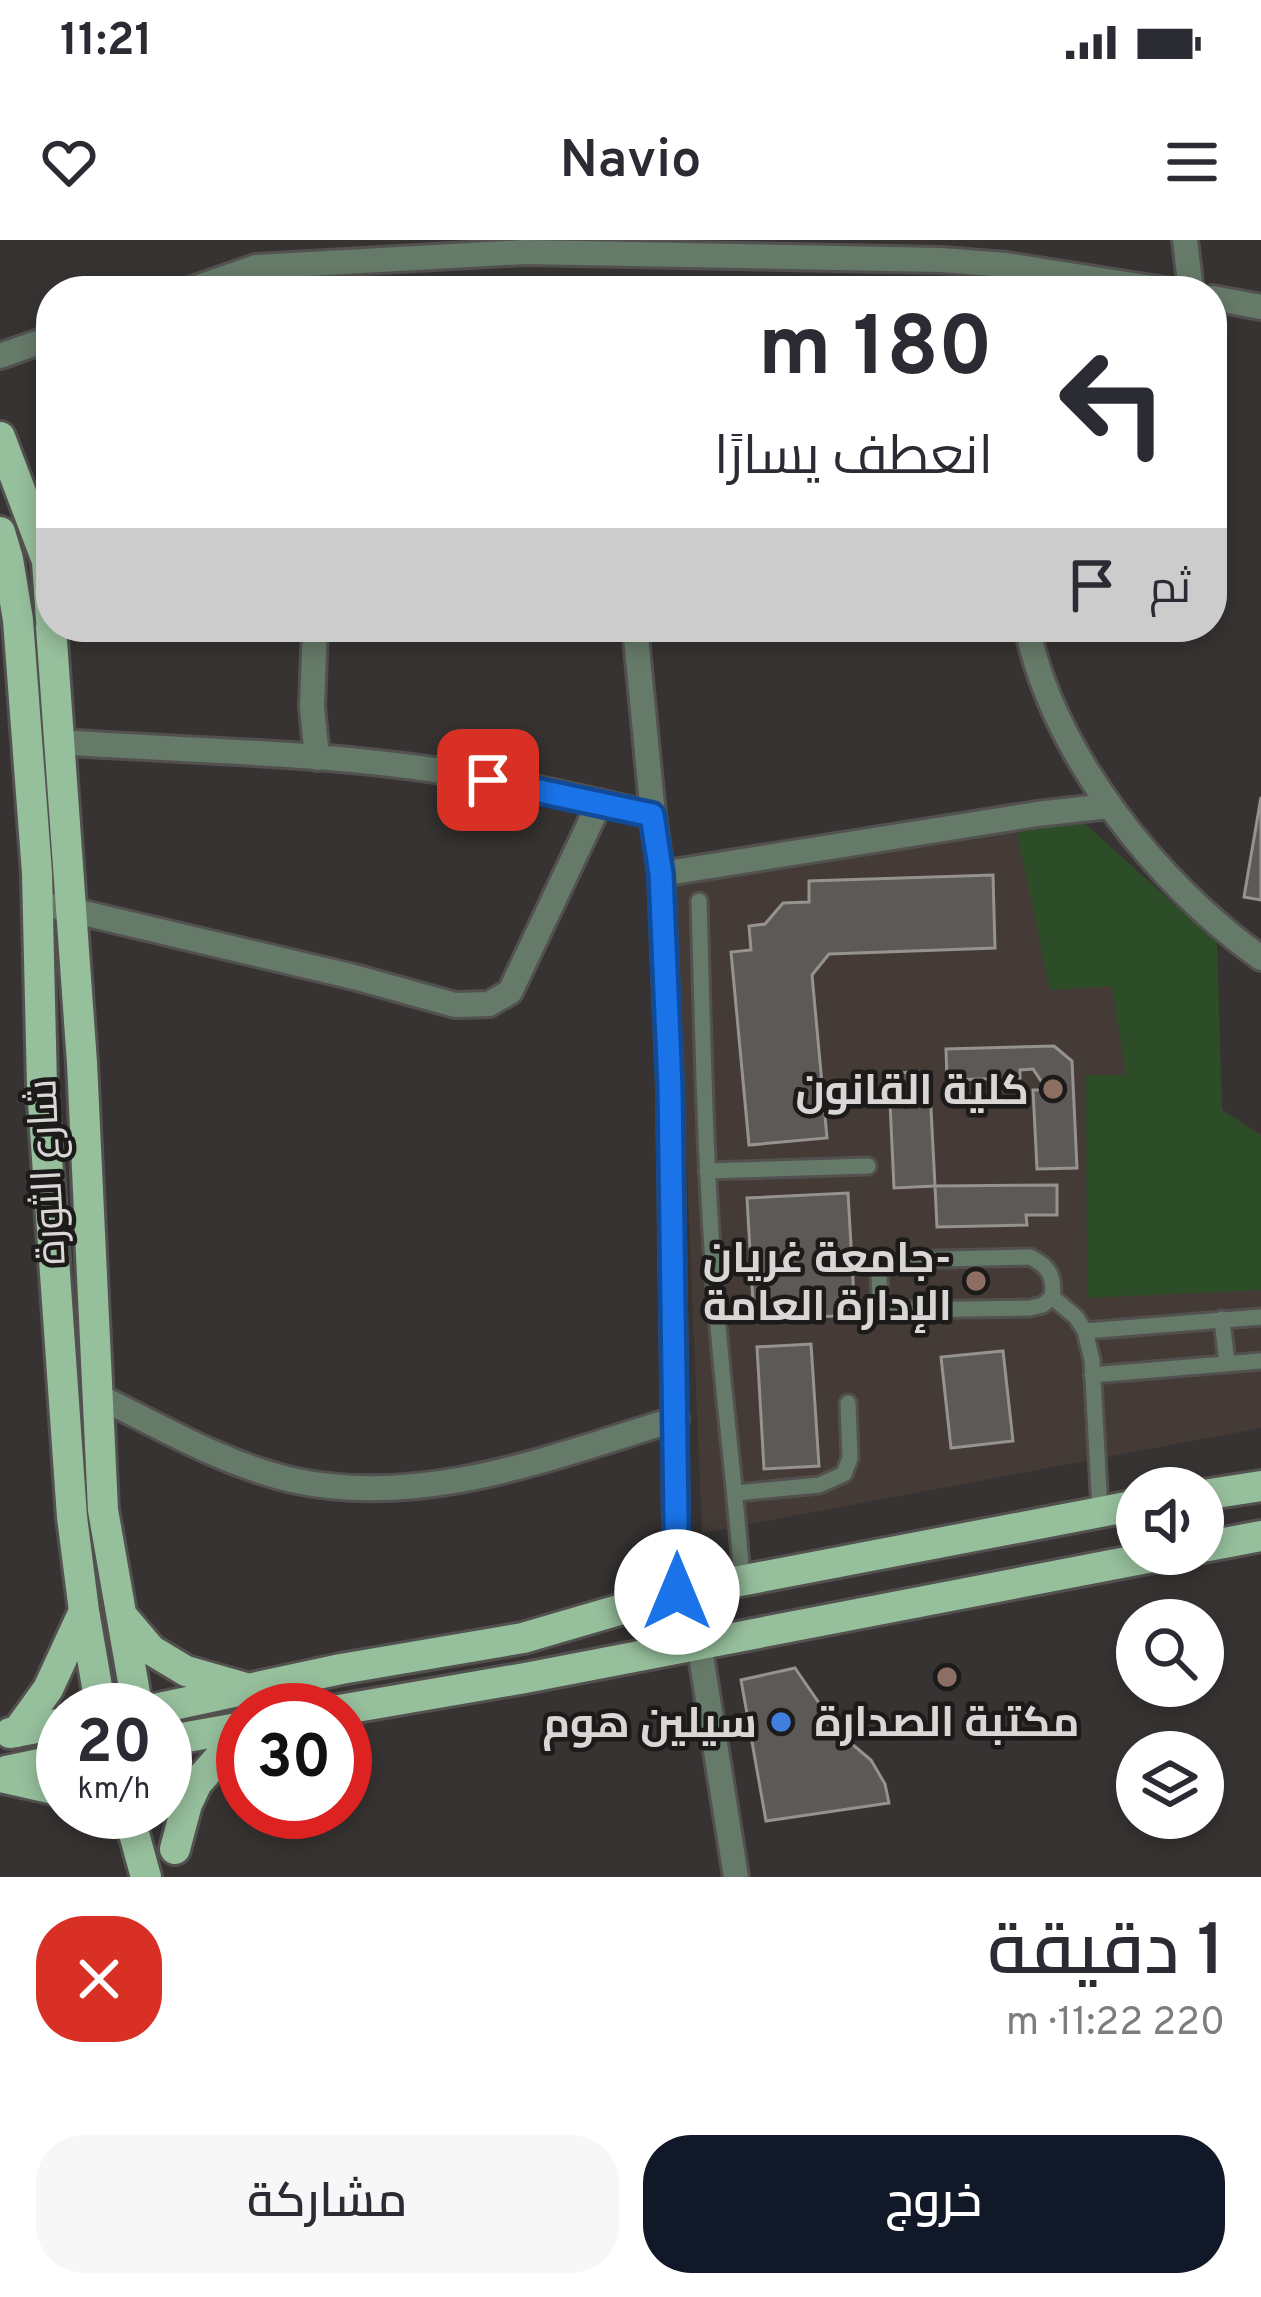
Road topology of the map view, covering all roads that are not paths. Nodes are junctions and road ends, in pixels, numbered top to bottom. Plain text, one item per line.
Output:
1 (252, 240) edge
2 (1185, 240) edge
3 (941, 250) edge
4 (256, 267) junction
5 (230, 276) edge
6 (1002, 276) edge
7 (1189, 276) edge
8 (1227, 301) edge
9 (1261, 307) edge
10 (36, 343) edge
11 (0, 356) edge
12 (0, 437) edge
13 (36, 527) edge
14 (0, 532) edge
15 (52, 642) edge
16 (315, 642) edge
17 (636, 642) edge
18 (1033, 642) edge
19 (59, 742) junction
20 (317, 758) junction
21 (600, 802) junction
22 (1108, 806) junction
23 (652, 815) junction
24 (661, 874) junction
25 (699, 901) dead end
26 (38, 903) junction
27 (73, 909) junction
28 (1261, 958) edge
29 (868, 1166) dead end
30 (707, 1171) junction
31 (1052, 1297) junction
32 (1261, 1317) edge
33 (1222, 1319) junction
34 (1085, 1331) junction
35 (1261, 1361) edge
36 (1227, 1364) junction
37 (1092, 1375) junction
38 (98, 1396) junction
39 (848, 1403) dead end
40 (676, 1419) junction
41 (1261, 1486) edge
42 (1224, 1492) edge
43 (736, 1493) junction
44 (1116, 1508) edge
45 (1100, 1511) junction
46 (1261, 1536) edge
47 (1224, 1543) edge
48 (1116, 1564) edge
49 (742, 1580) junction
50 (677, 1592) junction
51 (84, 1611) junction
52 (123, 1617) junction
53 (699, 1643) junction
54 (96, 1683) edge
55 (134, 1683) edge
56 (227, 1683) edge
57 (277, 1683) edge
58 (372, 1704) edge
59 (8, 1733) edge
60 (216, 1761) edge
61 (36, 1766) edge
62 (0, 1775) edge
63 (36, 1784) edge
64 (131, 1839) edge
65 (179, 1863) edge
66 (146, 1877) edge
67 (736, 1877) edge

1 - 4 street
2 - 7 street
3 - 4 street
3 - 6 street
4 - 5 street
8 - 9 street
10 - 11 street
12 - 13 main road, شارع الثورة
14 - 26 main road, شارع الثورة
15 - 19 main road, شارع الثورة
16 - 20 street
17 - 23 street
18 - 22 street
19 - 20 street
19 - 27 main road, شارع الثورة
20 - 21 street
21 - 23 street
21 - 27 street
22 - 24 street
22 - 28 street
23 - 24 street
24 - 40 street
25 - 30 lane
26 - 27 street
26 - 51 main road, شارع الثورة
27 - 38 main road, شارع الثورة
29 - 30 lane
30 - 43 lane
31 - 31 lane
31 - 34 lane
32 - 33 lane
33 - 34 lane
33 - 36 lane
34 - 37 lane
35 - 36 lane
36 - 37 lane
37 - 45 lane
38 - 40 street
38 - 52 main road, شارع الثورة
39 - 43 lane
40 - 50 street
41 - 42 main road
43 - 49 lane
44 - 45 main road
45 - 49 main road
46 - 47 main road
48 - 53 main road
49 - 50 main road
50 - 57 main road
51 - 54 main road, شارع الثورة
51 - 59 main road
52 - 55 main road, شارع الثورة
52 - 56 main road
53 - 58 main road
53 - 67 street
60 - 65 main road
61 - 62 main road
62 - 63 main road
64 - 66 main road

